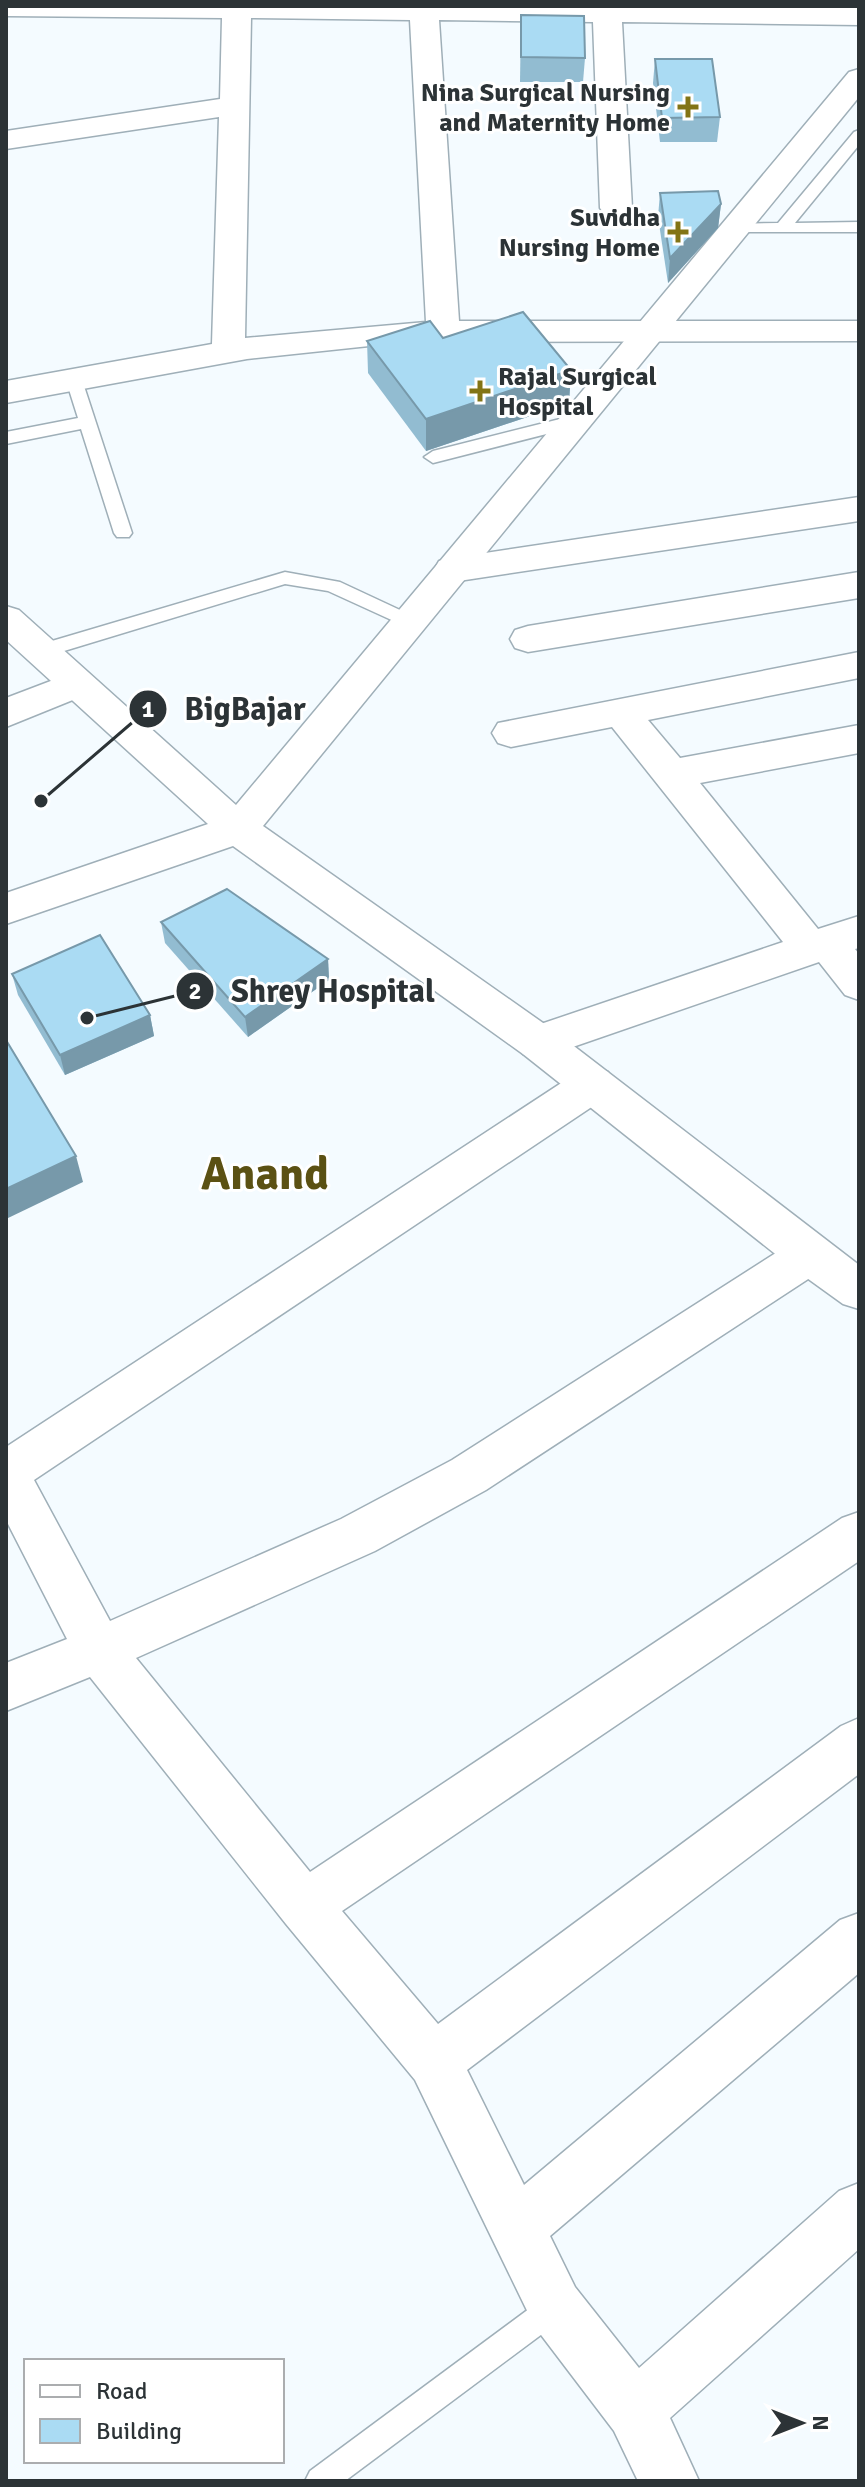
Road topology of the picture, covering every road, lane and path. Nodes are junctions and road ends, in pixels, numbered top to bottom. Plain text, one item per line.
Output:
1 (6, 7) edge
2 (99, 7) edge
3 (303, 8) edge
4 (224, 9) edge
5 (482, 9) edge
6 (424, 12) junction
7 (607, 14) junction
8 (859, 16) edge
9 (859, 78) edge
10 (235, 106) junction
11 (859, 135) edge
12 (6, 140) edge
13 (859, 158) edge
14 (840, 159) junction
15 (616, 208) dead end
16 (859, 227) edge
17 (734, 229) junction
18 (782, 229) junction
19 (859, 331) edge
20 (443, 332) junction
21 (648, 333) junction
22 (228, 352) junction
23 (74, 380) junction
24 (6, 392) edge
25 (576, 421) junction
26 (87, 422) junction
27 (6, 438) edge
28 (433, 457) dead end
29 (859, 509) edge
30 (123, 533) dead end
31 (452, 570) junction
32 (859, 585) edge
33 (6, 619) edge
34 (409, 622) junction
35 (528, 639) dead end
36 (41, 651) junction
37 (859, 665) edge
38 (77, 684) junction
39 (621, 712) junction
40 (6, 713) edge
41 (511, 733) dead end
42 (859, 739) edge
43 (670, 774) junction
44 (238, 829) junction
45 (6, 909) edge
46 (831, 940) edge
47 (859, 984) edge
48 (538, 1042) junction
49 (593, 1084) junction
50 (842, 1273) edge
51 (6, 1473) edge
52 (859, 1534) edge
53 (99, 1650) junction
54 (6, 1687) edge
55 (859, 1743) edge
56 (304, 1906) junction
57 (859, 1939) edge
58 (434, 2061) junction
59 (859, 2211) edge
60 (515, 2229) junction
61 (555, 2307) junction
62 (635, 2410) junction
63 (320, 2481) edge
64 (669, 2481) edge

1 - 2 street
2 - 4 street
3 - 4 street
3 - 6 street
4 - 10 street
5 - 6 street
5 - 7 street
6 - 20 street
7 - 8 street
7 - 15 street
9 - 17 street
10 - 12 street
10 - 22 street
11 - 14 lane
13 - 14 lane
14 - 18 lane
16 - 18 lane
17 - 18 lane
17 - 21 street
19 - 21 street
20 - 21 street
20 - 22 street
21 - 25 street
22 - 23 street
23 - 24 street
23 - 26 lane
25 - 28 lane
25 - 31 street
26 - 27 lane
26 - 30 lane
29 - 31 street
31 - 34 street
32 - 35 street
33 - 36 street
34 - 36 lane
34 - 44 street
36 - 38 street
37 - 39 street
38 - 40 street
38 - 44 street
39 - 41 street
39 - 43 street
42 - 43 street
43 - 46 street
44 - 45 street
44 - 48 street
46 - 47 street
46 - 48 street
48 - 49 street
49 - 50 street
49 - 51 street
50 - 53 street
51 - 53 street
52 - 56 street
53 - 54 street
53 - 56 street
55 - 58 street
56 - 58 street
57 - 60 street
58 - 60 street
59 - 62 street
60 - 61 street
61 - 62 street
61 - 63 lane
62 - 64 street

